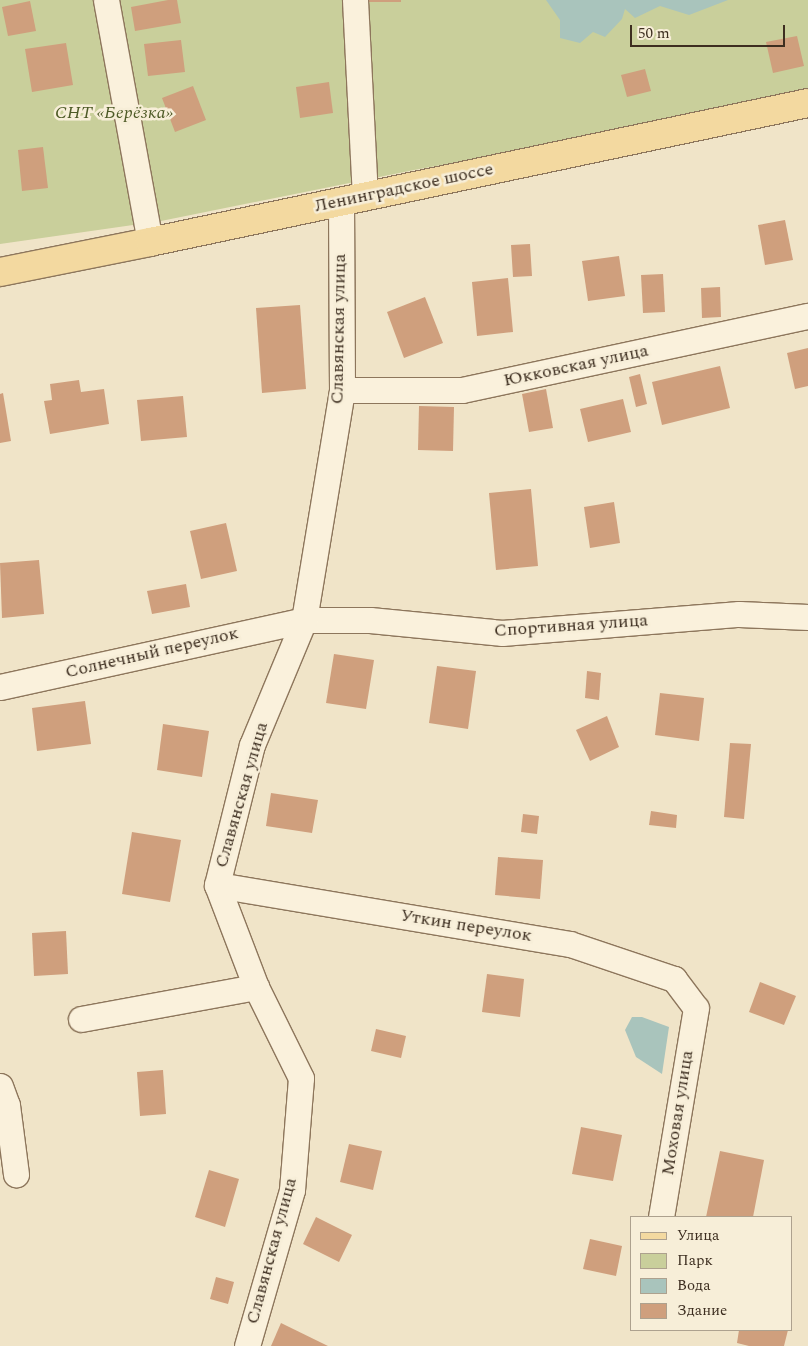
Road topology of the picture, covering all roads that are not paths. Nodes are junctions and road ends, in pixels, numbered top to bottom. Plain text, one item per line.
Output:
1 (106, 0) edge
2 (355, 0) edge
3 (808, 103) edge
4 (353, 198) junction
5 (150, 242) junction
6 (0, 272) edge
7 (808, 316) edge
8 (342, 390) junction
9 (808, 617) edge
10 (304, 620) junction
11 (0, 687) edge
12 (217, 885) junction
13 (256, 987) junction
14 (696, 1008) joint
15 (81, 1019) dead end
16 (0, 1086) edge
17 (16, 1174) dead end
18 (662, 1216) edge
19 (247, 1346) edge

1 - 5 street
2 - 4 street, Славянская улица
3 - 4 main road, Ленинградское шоссе
4 - 5 main road, Ленинградское шоссе
4 - 8 street, Славянская улица
5 - 6 main road, Ленинградское шоссе
7 - 8 street, Юкковская улица
8 - 10 street, Славянская улица
9 - 10 street, Спортивная улица
10 - 11 street, Солнечный переулок
10 - 12 street, Славянская улица
12 - 13 street, Славянская улица
12 - 14 street, Уткин переулок
13 - 15 street
13 - 19 street, Славянская улица
14 - 18 street, Моховая улица
16 - 17 street

